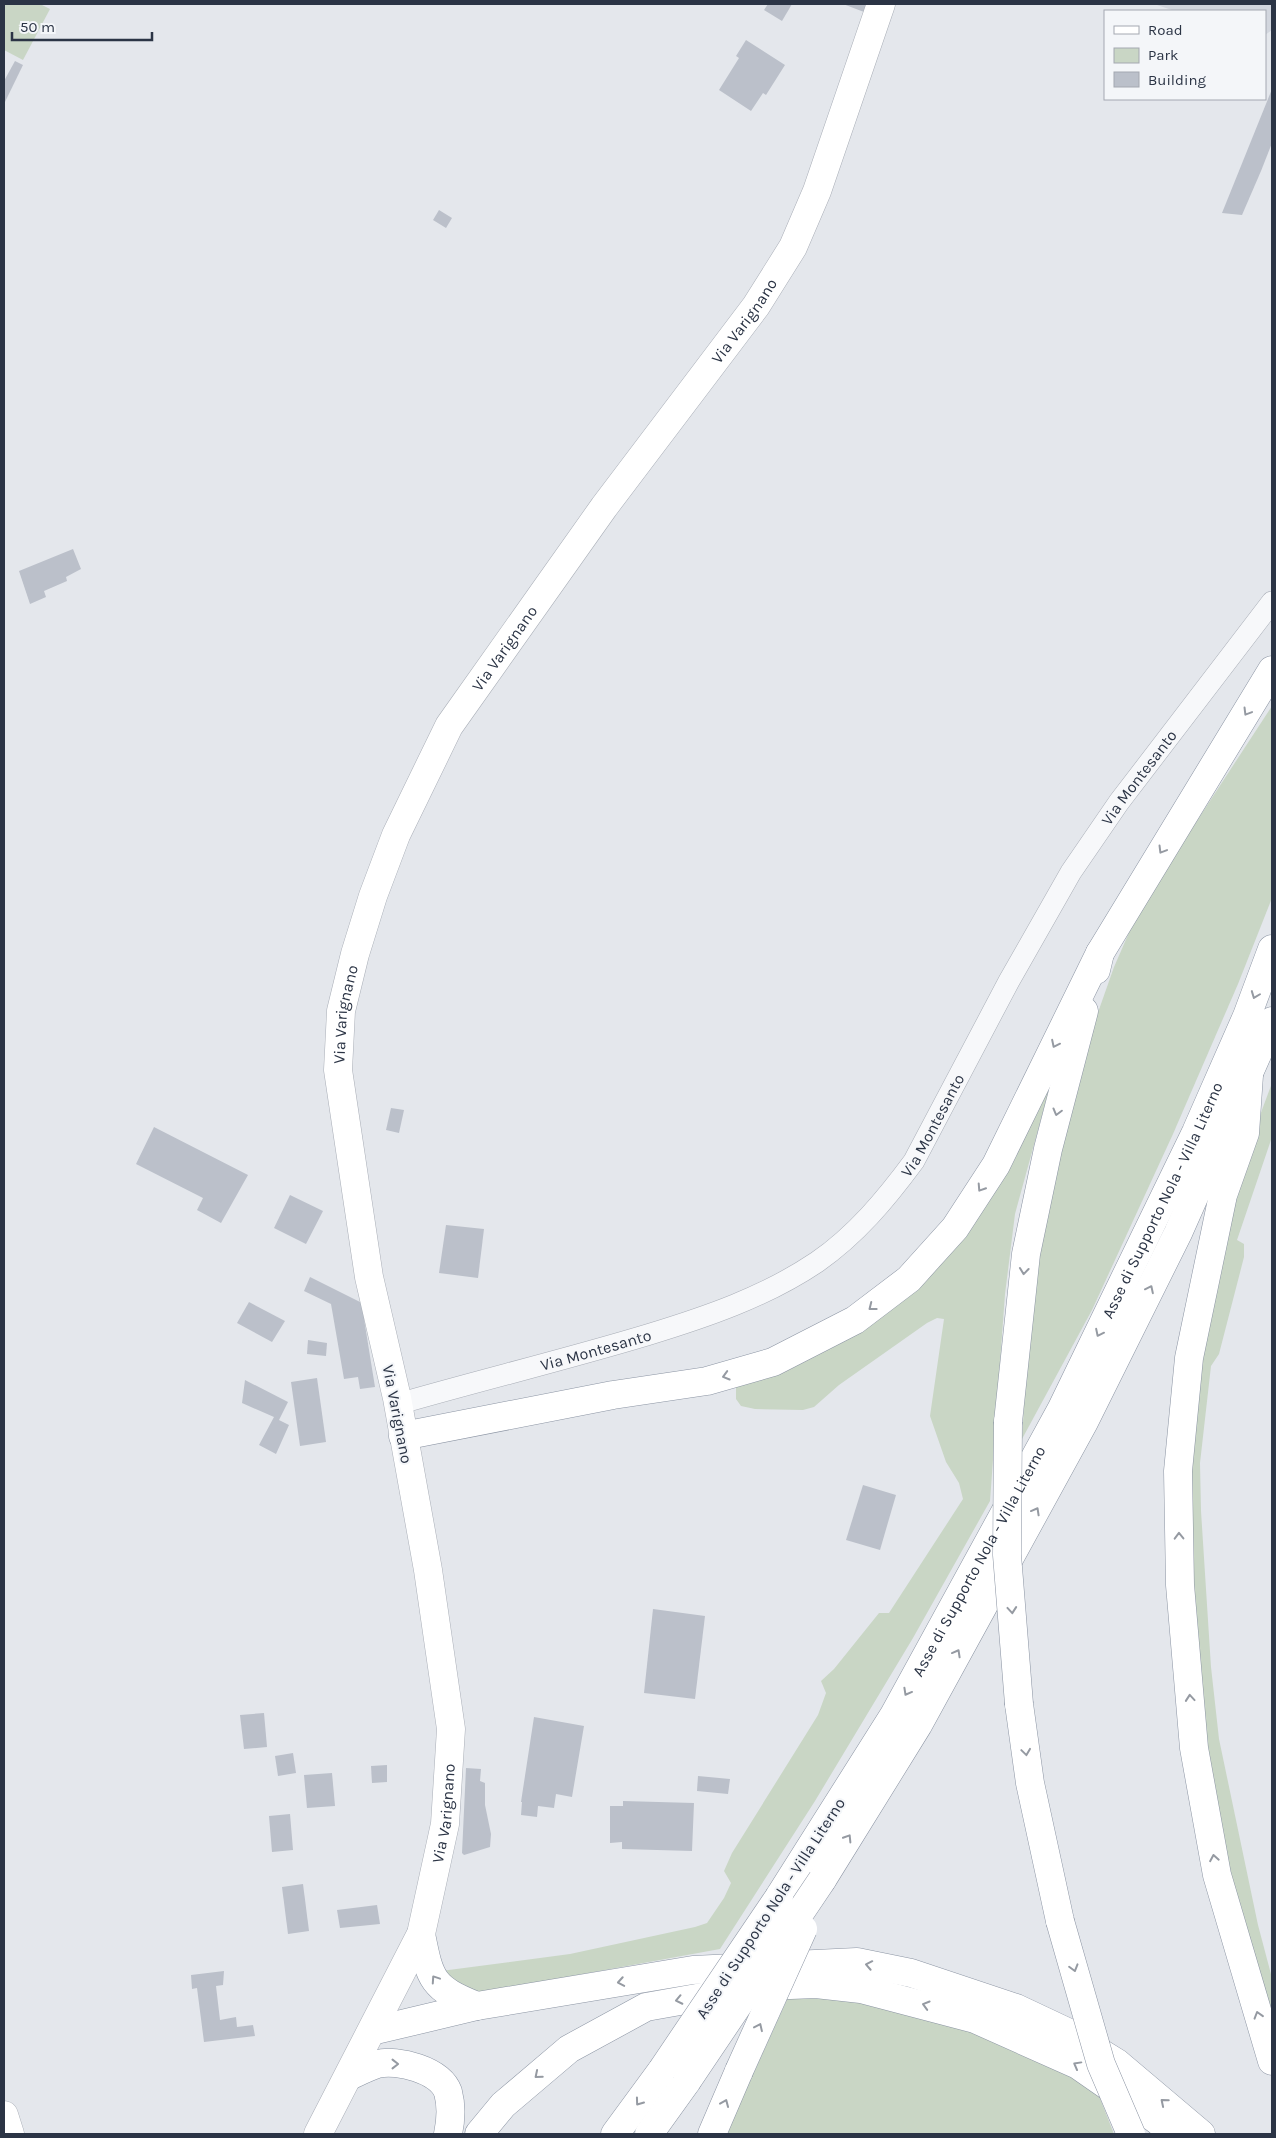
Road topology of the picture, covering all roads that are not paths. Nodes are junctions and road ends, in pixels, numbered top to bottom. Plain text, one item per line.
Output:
1 (881, 4) edge
2 (1272, 602) edge
3 (1272, 670) edge
4 (1272, 949) edge
5 (1100, 953) junction
6 (1272, 1021) edge
7 (1249, 1075) junction
8 (398, 1404) junction
9 (403, 1436) junction
10 (822, 1880) junction
11 (421, 1934) junction
12 (476, 2006) junction
13 (372, 2031) junction
14 (1272, 2061) edge
15 (349, 2076) junction
16 (4, 2115) edge
17 (10, 2134) edge
18 (318, 2134) edge
19 (448, 2134) edge
20 (479, 2134) edge
21 (616, 2134) edge
22 (649, 2134) edge
23 (712, 2134) edge
24 (1131, 2134) edge
25 (1172, 2134) edge
26 (1201, 2134) edge

1 - 8 main road, Via Varignano
2 - 8 street, Via Montesanto
3 -> 5 main road
4 -> 21 main road, Asse di Supporto Nola - Villa Literno, bridge
5 -> 9 main road
5 -> 24 main road, bridge
6 - 7 main road, Asse di Supporto Nola - Villa Literno
10 -> 7 main road, Asse di Supporto Nola - Villa Literno
14 -> 7 main road
8 - 9 main road, Via Varignano
9 - 11 main road, Via Varignano
10 - 22 main road, Asse di Supporto Nola - Villa Literno, bridge
23 -> 10 main road, bridge
12 -> 11 main road
11 - 13 main road, Via Varignano
12 - 13 main road
26 -> 12 main road
13 - 15 main road, Via Varignano
15 - 18 main road, Via Varignano
15 -> 19 main road
16 - 17 main road
25 -> 20 main road

